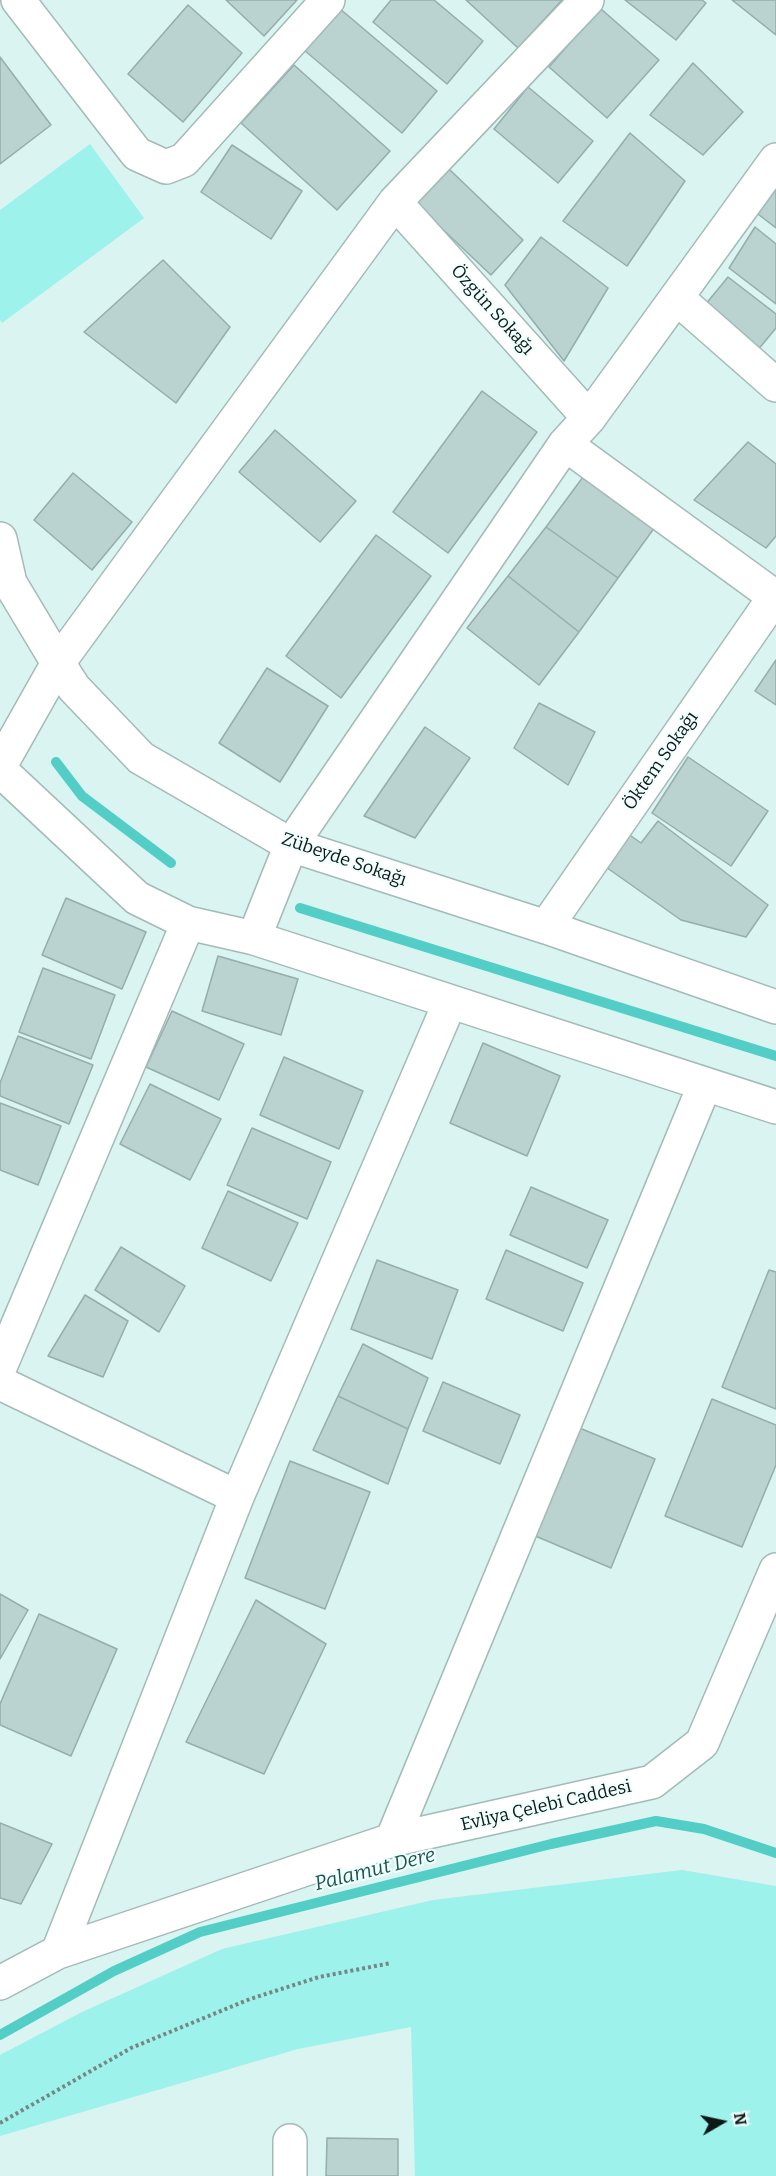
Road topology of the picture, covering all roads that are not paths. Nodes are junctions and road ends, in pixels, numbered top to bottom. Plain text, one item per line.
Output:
1 (18, 0) edge
2 (328, 0) edge
3 (587, 0) edge
4 (776, 160) edge
5 (395, 202) junction
6 (677, 298) junction
7 (776, 385) edge
8 (589, 418) junction
9 (565, 444) junction
10 (0, 539) edge
11 (775, 596) edge
12 (58, 663) junction
13 (0, 768) edge
14 (291, 845) junction
15 (188, 923) junction
16 (546, 927) junction
17 (254, 938) junction
18 (450, 1002) junction
19 (776, 1007) edge
20 (705, 1084) junction
21 (776, 1107) edge
22 (0, 1367) edge
23 (0, 1383) edge
24 (237, 1497) junction
25 (776, 1570) edge
26 (392, 1840) junction
27 (58, 1952) junction
28 (0, 1983) edge
29 (290, 2140) dead end
30 (290, 2176) edge

1 - 2 street
3 - 5 street
4 - 6 street
5 - 8 street, Özgün Sokağı
5 - 12 street
6 - 7 street
6 - 8 street
8 - 9 street
9 - 11 street
9 - 14 street
10 - 12 street, Zübeyde Sokağı
11 - 16 street, Öktem Sokağı
12 - 13 street
12 - 14 street, Zübeyde Sokağı
13 - 15 street
14 - 16 street, Zübeyde Sokağı
14 - 17 street
15 - 17 street
15 - 22 street
16 - 19 street, Zübeyde Sokağı
17 - 18 street
18 - 20 street
18 - 24 street
20 - 21 street
20 - 26 street
23 - 24 street
24 - 27 street
25 - 26 street, Evliya Çelebi Caddesi
26 - 27 street, Evliya Çelebi Caddesi
27 - 28 street, Evliya Çelebi Caddesi
29 - 30 street

